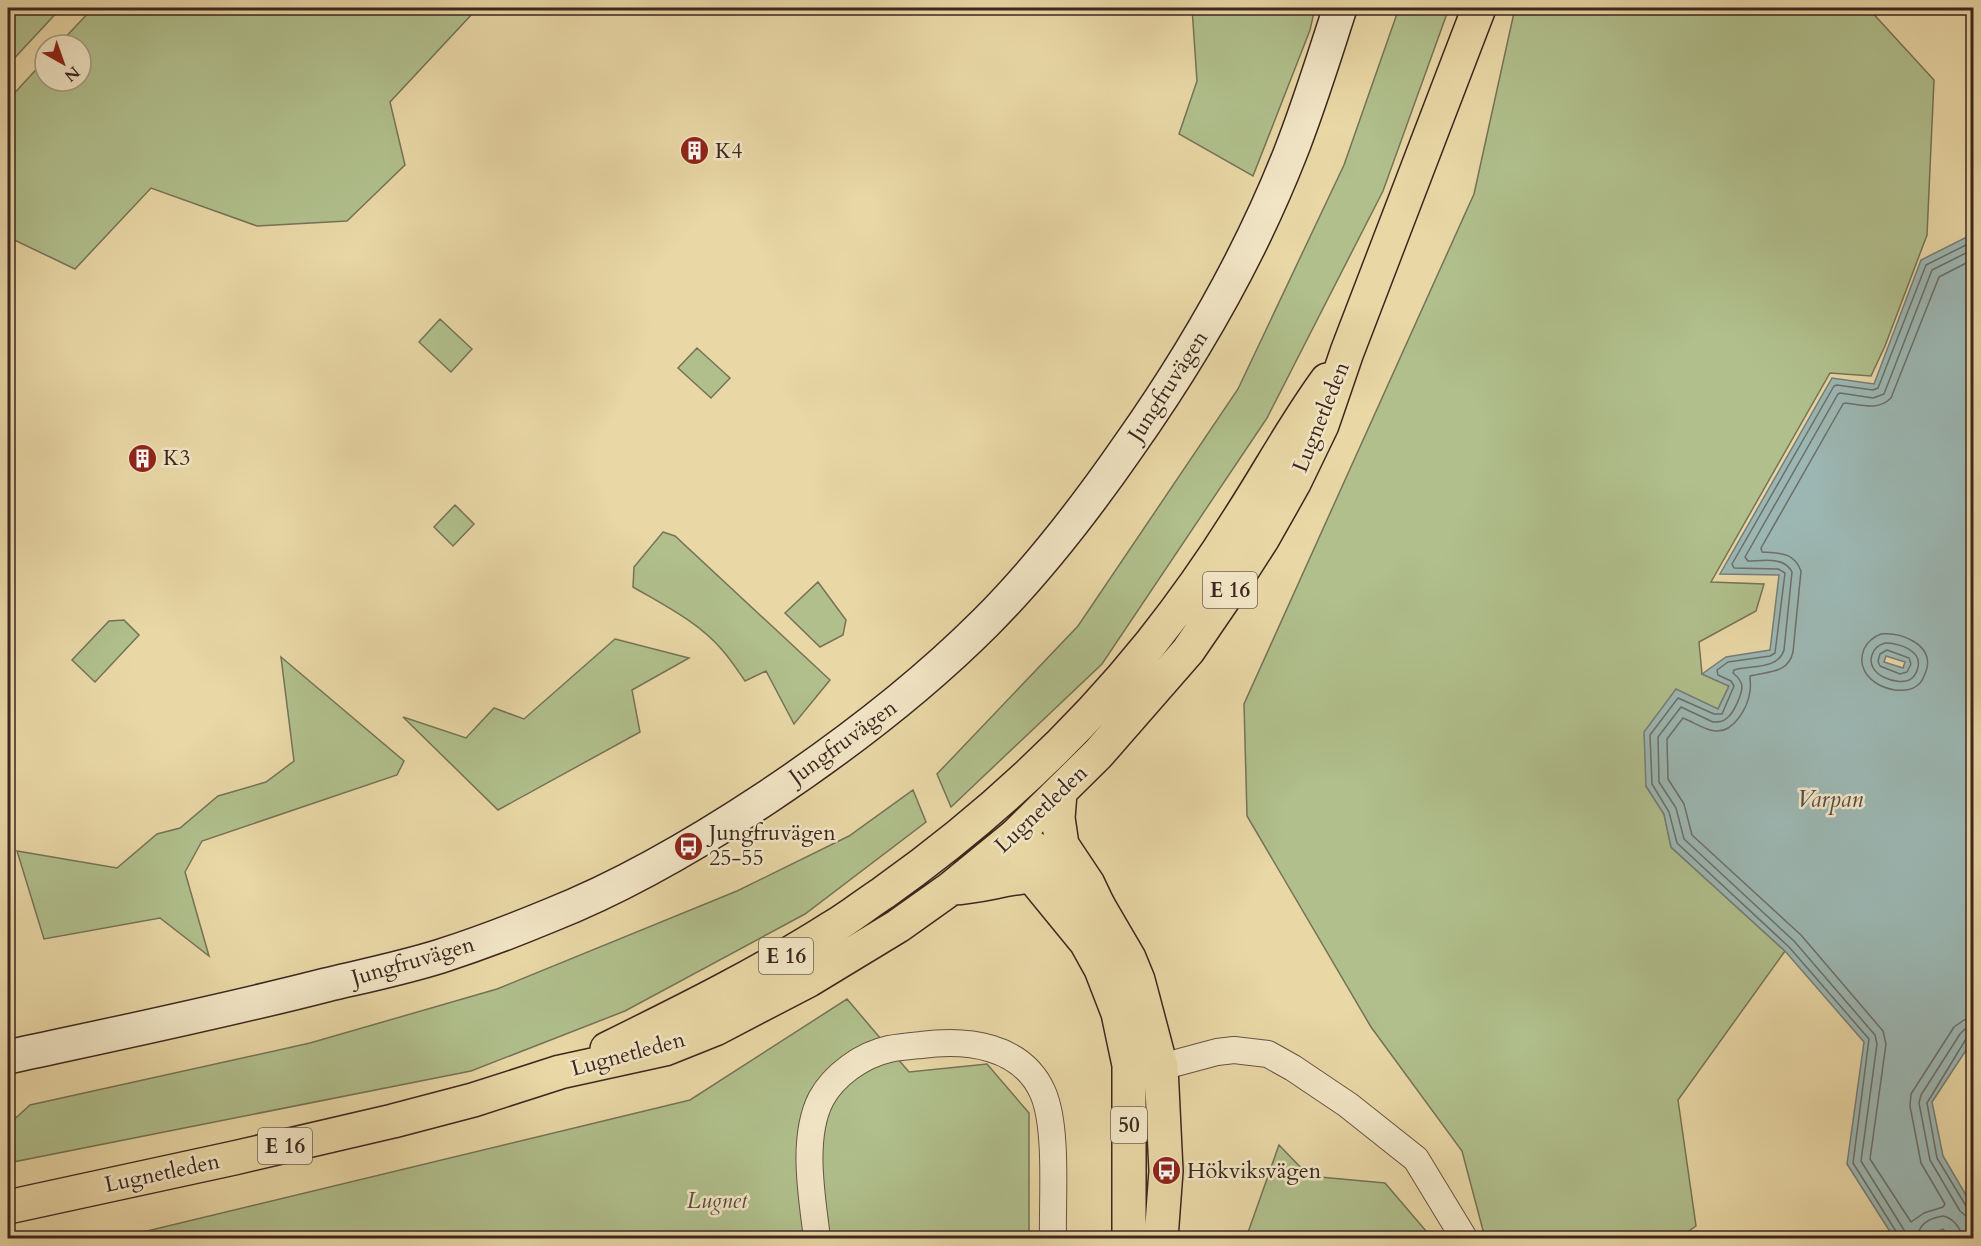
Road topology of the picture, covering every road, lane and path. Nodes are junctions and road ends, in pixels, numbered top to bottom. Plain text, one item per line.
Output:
1 (1340, 8) edge
2 (1479, 8) edge
3 (1347, 352) junction
4 (1060, 793) junction
5 (992, 809) junction
6 (1016, 835) junction
7 (1032, 876) junction
8 (950, 889) junction
9 (1098, 905) junction
10 (8, 1057) edge
11 (1161, 1066) junction
12 (560, 1072) junction
13 (1129, 1074) junction
14 (8, 1207) edge
15 (817, 1239) edge
16 (1053, 1239) edge
17 (1129, 1239) edge
18 (1161, 1239) edge
19 (1464, 1239) edge

1 - 10 street, Jungfruvägen
2 - 3 main road, Lugnetleden / E 16
3 - 4 main road, Lugnetleden / E 16
3 - 5 main road, Lugnetleden / E 16
4 - 6 main road, Lugnetleden / E 16
4 - 9 main road, 50
5 - 6 main road
5 - 12 main road, Lugnetleden / E 16
6 - 7 main road, 50
6 - 8 main road, Lugnetleden / E 16
6 - 9 main road, 50
7 - 8 main road
7 - 13 main road, 50
8 - 12 main road, Lugnetleden / E 16
9 - 11 main road, 50
11 - 13 main road, 50
11 - 18 main road, 50
11 - 19 street
12 - 14 main road, Lugnetleden / E 16
13 - 17 main road, 50
15 - 16 street

